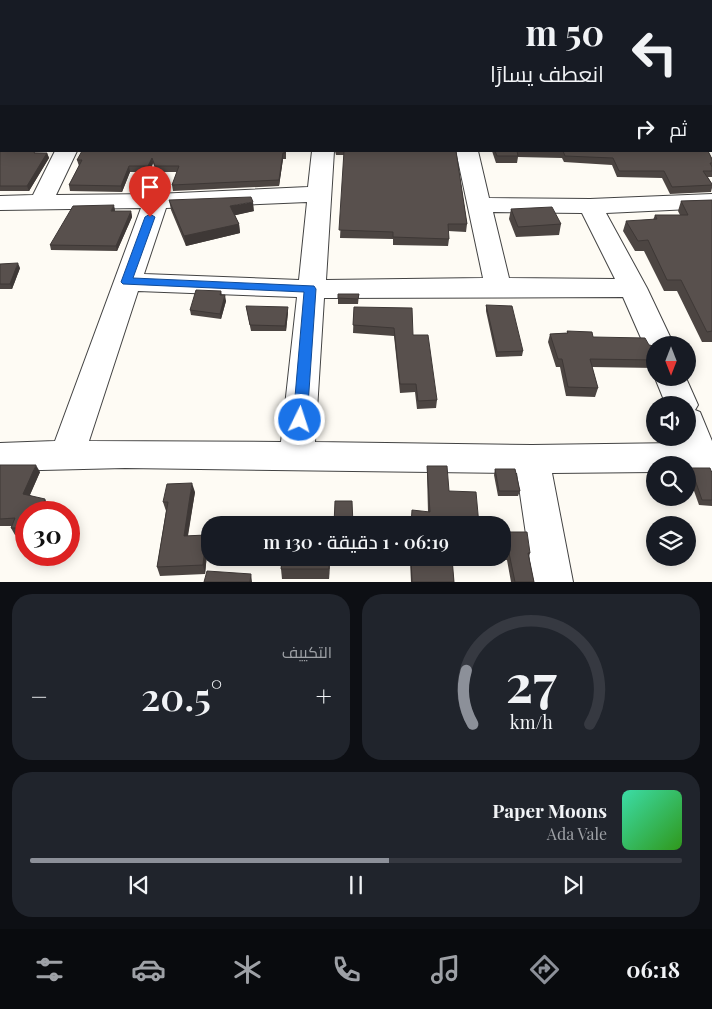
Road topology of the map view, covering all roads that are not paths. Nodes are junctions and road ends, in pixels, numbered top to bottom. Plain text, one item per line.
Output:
1 (66, 152) edge
2 (323, 152) edge
3 (467, 152) edge
4 (318, 194) junction
5 (156, 201) junction
6 (712, 201) edge
7 (0, 203) edge
8 (40, 203) junction
9 (480, 205) junction
10 (590, 206) junction
11 (126, 282) junction
12 (498, 287) junction
13 (633, 288) junction
14 (310, 289) junction
15 (655, 336) edge
16 (696, 436) edge
17 (67, 456) junction
18 (0, 457) edge
19 (297, 457) junction
20 (707, 457) edge
21 (532, 459) junction
22 (553, 582) edge

1 - 8 street
2 - 4 street
3 - 9 street
4 - 5 street
4 - 14 street
5 - 8 street
5 - 11 street
6 - 10 street
7 - 8 street
9 - 10 street
9 - 12 street
10 - 13 street
11 - 14 street
11 - 17 street
12 - 13 street
12 - 14 street
13 - 15 street
14 - 19 street
16 - 20 street
17 - 18 street
17 - 19 street
19 - 21 street
20 - 21 street
21 - 22 street

